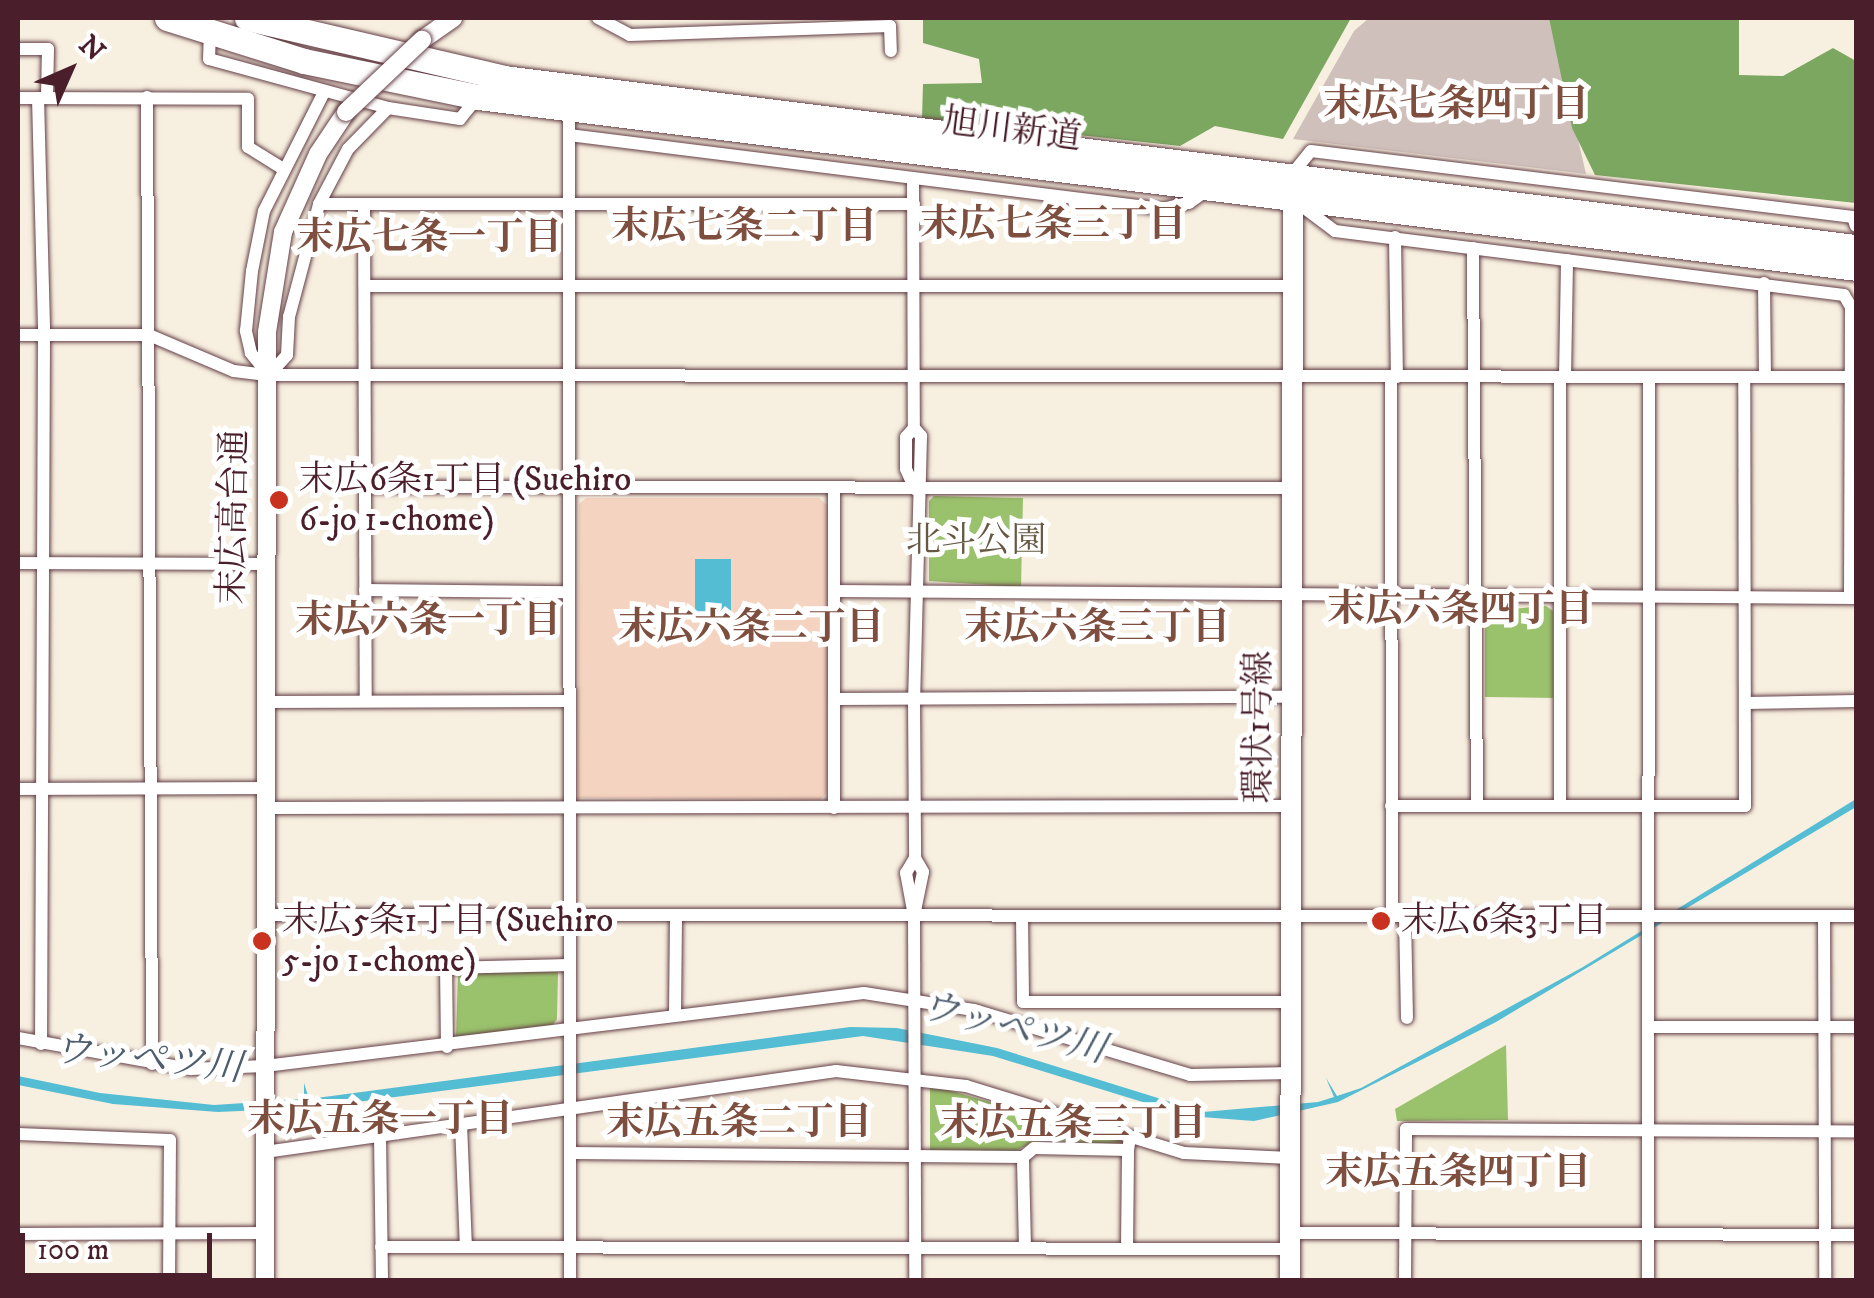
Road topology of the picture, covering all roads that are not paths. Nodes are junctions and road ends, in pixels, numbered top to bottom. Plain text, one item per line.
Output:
1 (167, 18) edge
2 (247, 18) edge
3 (454, 18) edge
4 (598, 18) edge
5 (210, 31) junction
6 (18, 49) edge
7 (891, 51) dead end
8 (324, 92) junction
9 (148, 97) junction
10 (478, 97) junction
11 (18, 98) edge
12 (43, 98) junction
13 (388, 108) junction
14 (569, 122) junction
15 (282, 168) junction
16 (913, 179) junction
17 (1292, 186) junction
18 (1208, 190) junction
19 (319, 204) junction
20 (364, 204) junction
21 (569, 204) junction
22 (914, 204) junction
23 (1856, 226) edge
24 (1494, 237) junction
25 (1395, 238) junction
26 (1856, 247) edge
27 (1473, 248) junction
28 (1567, 260) junction
29 (1856, 268) edge
30 (1764, 283) junction
31 (364, 286) junction
32 (569, 286) junction
33 (914, 286) junction
34 (1291, 286) junction
35 (18, 334) edge
36 (44, 334) junction
37 (149, 335) junction
38 (269, 375) junction
39 (568, 375) junction
40 (364, 376) junction
41 (1290, 376) junction
42 (915, 377) junction
43 (1394, 377) junction
44 (1562, 377) junction
45 (1744, 377) junction
46 (1765, 377) junction
47 (1854, 377) edge
48 (1474, 378) junction
49 (1649, 378) junction
50 (364, 486) junction
51 (568, 488) junction
52 (834, 488) junction
53 (915, 488) junction
54 (1291, 488) junction
55 (1854, 493) edge
56 (18, 562) edge
57 (154, 562) junction
58 (41, 563) junction
59 (265, 564) junction
60 (365, 590) junction
61 (914, 591) junction
62 (569, 592) junction
63 (834, 592) junction
64 (1291, 594) junction
65 (1392, 595) junction
66 (1476, 596) junction
67 (1562, 598) junction
68 (1650, 598) junction
69 (1744, 598) junction
70 (1853, 598) edge
71 (1292, 697) junction
72 (835, 699) junction
73 (914, 699) junction
74 (366, 701) junction
75 (569, 701) junction
76 (1856, 701) edge
77 (265, 702) junction
78 (1746, 703) junction
79 (18, 788) edge
80 (265, 788) junction
81 (41, 789) junction
82 (148, 789) junction
83 (1292, 806) junction
84 (1391, 806) junction
85 (1476, 806) junction
86 (1560, 806) junction
87 (1650, 806) junction
88 (265, 808) junction
89 (570, 808) junction
90 (834, 808) junction
91 (914, 808) junction
92 (265, 915) junction
93 (1289, 915) junction
94 (1398, 915) junction
95 (569, 916) junction
96 (676, 916) junction
97 (914, 916) junction
98 (1022, 916) junction
99 (1649, 916) junction
100 (1824, 916) junction
101 (1856, 916) edge
102 (569, 966) junction
103 (1024, 1002) junction
104 (1290, 1002) junction
105 (915, 1005) junction
106 (675, 1014) junction
107 (1407, 1018) dead end
108 (1023, 1023) junction
109 (1648, 1027) junction
110 (1824, 1027) junction
111 (1856, 1027) edge
112 (570, 1037) junction
113 (18, 1038) edge
114 (41, 1044) junction
115 (447, 1047) junction
116 (152, 1064) junction
117 (916, 1071) junction
118 (265, 1075) junction
119 (1290, 1080) junction
120 (570, 1101) junction
121 (461, 1124) junction
122 (1648, 1130) junction
123 (1824, 1131) junction
124 (1856, 1131) edge
125 (18, 1134) edge
126 (380, 1136) junction
127 (265, 1143) junction
128 (1129, 1144) junction
129 (1290, 1148) junction
130 (571, 1153) junction
131 (916, 1155) junction
132 (1023, 1157) junction
133 (264, 1233) junction
134 (18, 1234) edge
135 (1406, 1234) junction
136 (1647, 1234) junction
137 (1824, 1235) junction
138 (1856, 1235) edge
139 (168, 1236) junction
140 (1290, 1241) junction
141 (570, 1246) junction
142 (382, 1247) junction
143 (466, 1247) junction
144 (915, 1248) junction
145 (1025, 1248) junction
146 (1127, 1249) junction
147 (169, 1280) edge
148 (265, 1280) edge
149 (382, 1280) edge
150 (570, 1280) edge
151 (915, 1280) edge
152 (1290, 1280) edge
153 (1405, 1280) edge
154 (1648, 1280) edge
155 (1824, 1280) edge

1 - 5 highway, 旭川新道
2 - 17 highway, 旭川新道
3 - 38 street, 末広高台通, bridge
4 - 7 street
5 - 8 street
5 - 10 highway, 旭川新道
6 - 12 street
8 - 13 street
8 - 15 street
9 - 12 street
9 - 15 street
9 - 37 street
10 - 13 street
10 - 14 highway, 旭川新道
11 - 12 street
12 - 36 street
13 - 19 street
14 - 16 street
14 - 18 highway, 旭川新道
14 - 21 street
15 - 38 street
16 - 18 street
16 - 22 street
17 - 18 highway, 旭川新道
17 - 23 street
17 - 24 highway, 旭川新道
17 - 25 street
17 - 26 highway, 旭川新道
17 - 34 main road, 環状1号線
19 - 20 street
19 - 38 street
20 - 21 street
20 - 31 street
21 - 22 street
21 - 32 street
22 - 33 street
24 - 27 street
24 - 28 street
24 - 29 highway, 旭川新道
25 - 27 street
25 - 43 street
27 - 48 street
28 - 30 street
28 - 44 street
30 - 46 street
30 - 47 street
31 - 32 street
31 - 40 street
32 - 33 street
32 - 39 street
33 - 34 street
33 - 42 street
34 - 41 main road, 環状1号線
35 - 36 street
36 - 37 street
36 - 58 street
37 - 38 street
37 - 57 street
38 - 40 street
38 - 59 street, 末広高台通
39 - 40 street
39 - 42 street
39 - 51 street
40 - 50 street
41 - 42 street
41 - 43 street
41 - 54 main road, 環状1号線
42 - 53 street
43 - 48 street
43 - 65 street
44 - 48 street
44 - 49 street
44 - 67 street
45 - 46 street
45 - 49 street
45 - 69 street
46 - 47 street
47 - 55 street
48 - 66 street
49 - 68 street
50 - 51 street
50 - 60 street
51 - 52 street
51 - 62 street
52 - 53 street
52 - 63 street
53 - 54 street
53 - 61 street
54 - 64 main road, 環状1号線
55 - 70 street
56 - 58 street
57 - 58 street
57 - 59 street
57 - 82 street
58 - 81 street
59 - 77 street, 末広高台通
60 - 62 street
60 - 74 street
61 - 63 street
61 - 64 street
61 - 73 street
62 - 75 street
63 - 72 street
64 - 65 street
64 - 71 main road, 環状1号線
65 - 66 street
65 - 84 street
66 - 67 street
66 - 85 street
67 - 68 street
67 - 86 street
68 - 69 street
68 - 87 street
69 - 70 street
69 - 78 street
71 - 73 street
71 - 83 main road, 環状1号線
72 - 73 street
72 - 90 street
73 - 91 street
74 - 75 street
74 - 77 street
75 - 89 street
76 - 78 street
77 - 80 street, 末広高台通
78 - 87 street
79 - 81 street
80 - 82 street
80 - 88 street, 末広高台通
81 - 82 street
81 - 114 street
82 - 116 street
83 - 91 street
83 - 93 main road, 環状1号線
84 - 85 street
84 - 94 street
85 - 86 street
86 - 87 street
87 - 99 street
88 - 89 street
88 - 92 street, 末広高台通
89 - 90 street
89 - 95 street
90 - 91 street
91 - 97 street
92 - 95 street
92 - 118 street, 末広高台通
93 - 94 street
93 - 98 street
93 - 104 main road, 環状1号線
94 - 99 street
94 - 107 street
95 - 96 street
95 - 102 street
96 - 97 street
96 - 106 street
97 - 98 street
97 - 105 street
98 - 103 street
99 - 100 street
99 - 109 street
100 - 101 street
100 - 110 street
102 - 112 street
102 - 115 street
103 - 104 street
103 - 108 street
104 - 119 main road, 環状1号線
105 - 106 street
105 - 108 street
105 - 117 street
106 - 112 street
108 - 119 street
109 - 110 street
109 - 122 street
110 - 111 street
110 - 123 street
112 - 115 street
112 - 120 street
113 - 114 street
114 - 116 street
115 - 118 street
116 - 118 street
117 - 120 street
117 - 128 street
117 - 131 street
118 - 127 street, 末広高台通
119 - 129 main road, 環状1号線
120 - 121 street
120 - 130 street
121 - 126 street
121 - 143 street
122 - 123 street
122 - 135 street
122 - 136 street
123 - 124 street
123 - 137 street
125 - 139 street
126 - 127 street
126 - 142 street
127 - 133 street
128 - 129 street
128 - 132 street
128 - 146 street
129 - 140 main road, 環状1号線
130 - 131 street
130 - 141 street
131 - 132 street
131 - 144 street
132 - 145 street
133 - 139 street
133 - 148 street
134 - 139 street
135 - 136 street
135 - 140 street
135 - 153 street
136 - 137 street
136 - 154 street
137 - 138 street
137 - 155 street
139 - 147 street
140 - 146 street
140 - 152 main road, 環状1号線
141 - 143 street
141 - 144 street
141 - 150 street
142 - 143 street
142 - 149 street
144 - 145 street
144 - 151 street
145 - 146 street

